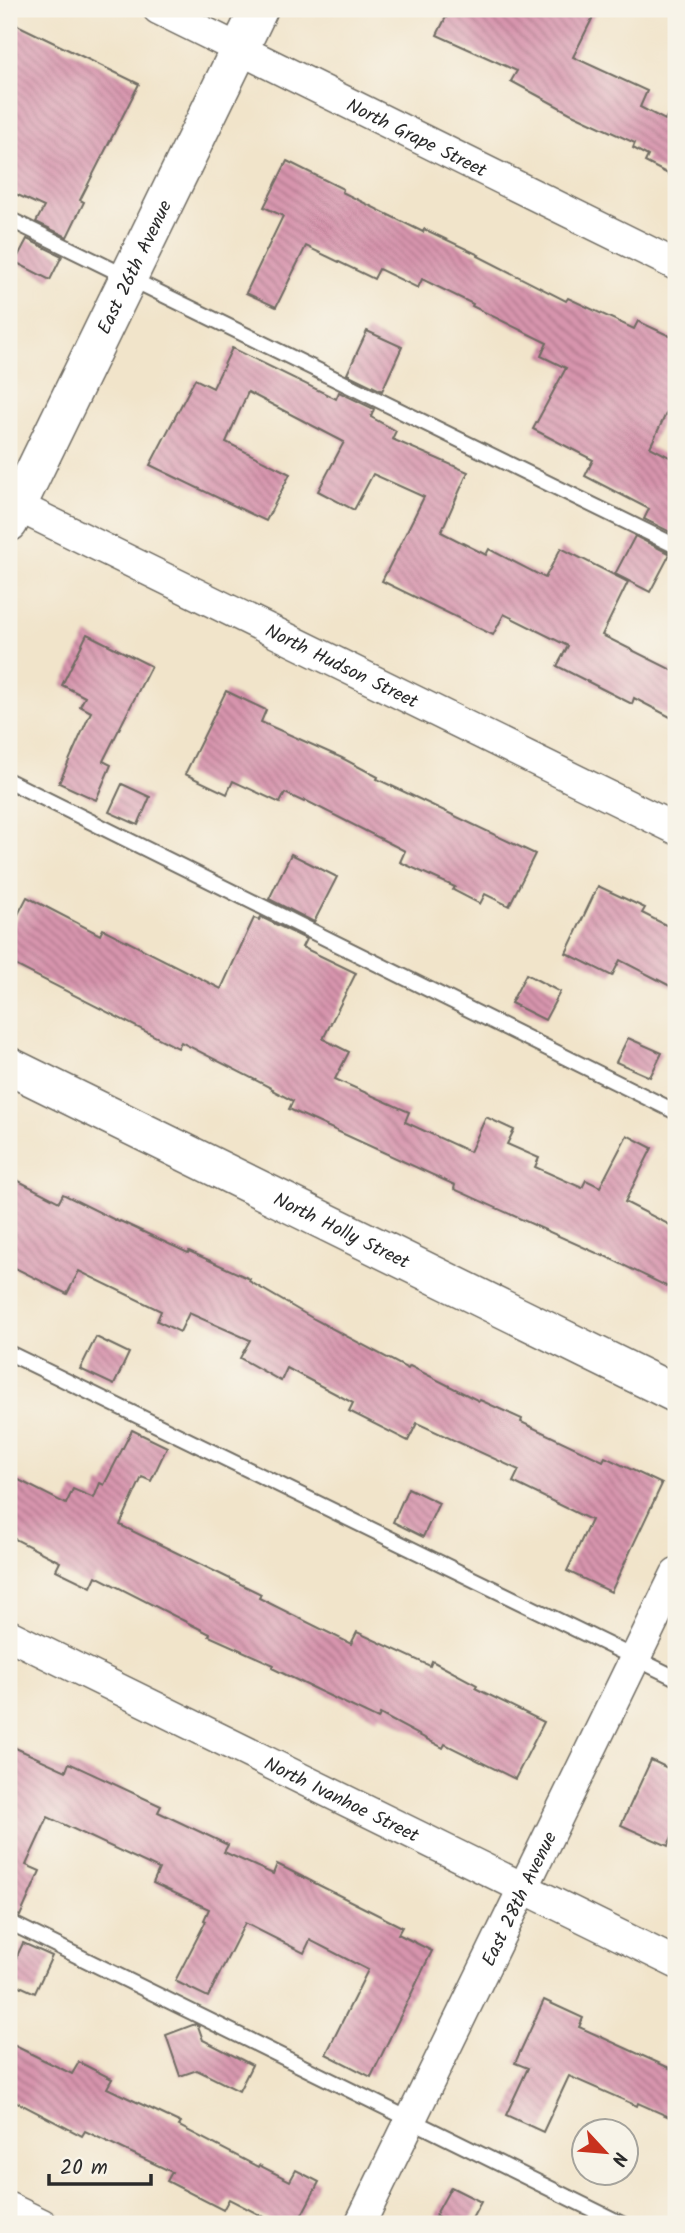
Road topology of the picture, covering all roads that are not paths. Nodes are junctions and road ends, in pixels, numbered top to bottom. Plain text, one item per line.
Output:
1 (158, 9) edge
2 (259, 9) edge
3 (240, 48) junction
4 (9, 219) edge
5 (676, 265) edge
6 (128, 278) junction
7 (11, 510) edge
8 (676, 546) edge
9 (9, 781) edge
10 (676, 829) edge
11 (9, 1066) edge
12 (676, 1112) edge
13 (9, 1353) edge
14 (676, 1394) edge
15 (676, 1574) edge
16 (9, 1635) edge
17 (636, 1658) junction
18 (676, 1678) edge
19 (524, 1887) junction
20 (9, 1922) edge
21 (676, 1963) edge
22 (410, 2120) junction
23 (9, 2208) edge
24 (42, 2224) edge
25 (360, 2224) edge
26 (622, 2224) edge

1 - 3 street, North Grape Street
2 - 3 street, East 26th Avenue
3 - 5 street, North Grape Street
3 - 6 street, East 26th Avenue
4 - 6 lane
6 - 7 street, East 26th Avenue
6 - 8 lane
7 - 10 street, North Hudson Street
9 - 12 lane
11 - 14 street, North Holly Street
13 - 17 lane
15 - 17 street, East 28th Avenue
16 - 19 street, North Ivanhoe Street
17 - 18 lane
17 - 19 street, East 28th Avenue
19 - 21 street, North Ivanhoe Street
19 - 22 street, East 28th Avenue
20 - 22 lane
22 - 25 street, East 28th Avenue
22 - 26 lane
23 - 24 street

